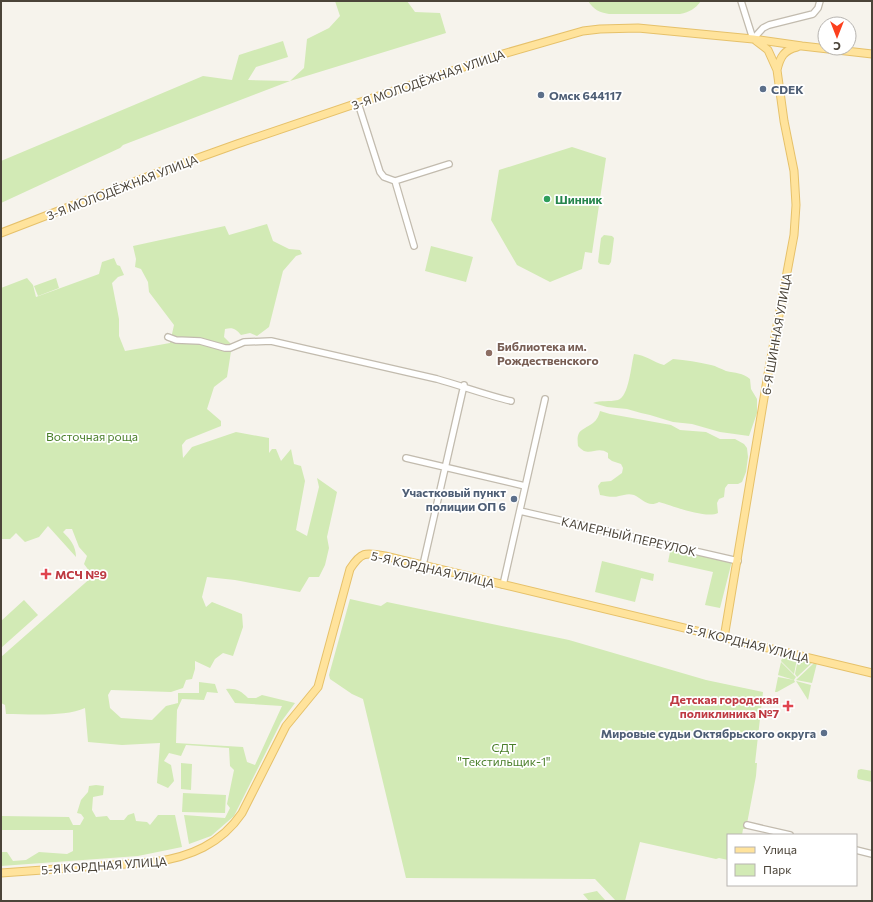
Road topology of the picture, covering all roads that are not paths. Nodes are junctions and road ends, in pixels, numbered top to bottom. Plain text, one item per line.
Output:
1 (740, 1) edge
2 (820, 1) edge
3 (753, 39) junction
4 (802, 46) junction
5 (872, 54) edge
6 (777, 70) junction
7 (358, 103) junction
8 (449, 164) dead end
9 (395, 181) junction
10 (1, 233) edge
11 (414, 246) dead end
12 (168, 337) dead end
13 (464, 386) junction
14 (545, 399) dead end
15 (511, 401) dead end
16 (406, 458) dead end
17 (445, 468) junction
18 (525, 486) junction
19 (520, 511) junction
20 (738, 561) junction
21 (423, 565) junction
22 (503, 584) junction
23 (724, 638) junction
24 (872, 673) edge
25 (747, 825) dead end
26 (786, 834) edge
27 (857, 850) edge
28 (872, 854) edge
29 (1, 873) edge

1 - 3 street
2 - 3 street
3 - 4 main road, 3-Я МОЛОДЁЖНАЯ УЛИЦА
3 - 6 main road, 6-Я ШИННАЯ УЛИЦА
3 - 7 main road, 3-Я МОЛОДЁЖНАЯ УЛИЦА
4 - 5 main road, 3-Я МОЛОДЁЖНАЯ УЛИЦА
4 - 6 main road
6 - 20 main road, 6-Я ШИННАЯ УЛИЦА
7 - 9 street
7 - 10 main road, 3-Я МОЛОДЁЖНАЯ УЛИЦА
8 - 9 street
9 - 11 street
12 - 13 street
13 - 15 street
13 - 17 street
14 - 18 street
16 - 17 street
17 - 18 street
17 - 21 street
18 - 19 street
19 - 20 street, КАМЕРНЫЙ ПЕРЕУЛОК
19 - 22 street
20 - 23 main road, 6-Я ШИННАЯ УЛИЦА
21 - 22 main road, 5-Я КОРДНАЯ УЛИЦА
21 - 29 main road, 5-Я КОРДНАЯ УЛИЦА
22 - 23 main road, 5-Я КОРДНАЯ УЛИЦА
23 - 24 main road, 5-Я КОРДНАЯ УЛИЦА
25 - 26 street
27 - 28 street

